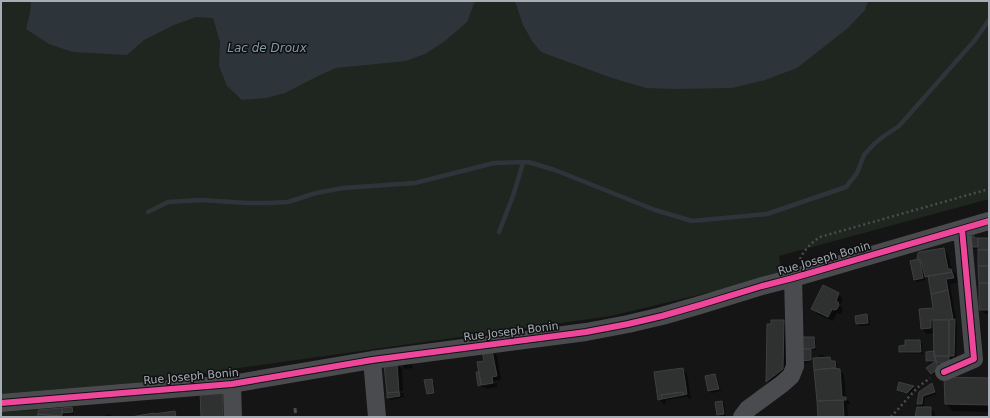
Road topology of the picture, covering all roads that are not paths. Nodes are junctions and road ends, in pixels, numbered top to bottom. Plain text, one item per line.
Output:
1 (989, 221) edge
2 (962, 229) junction
3 (793, 278) junction
4 (372, 360) junction
5 (944, 372) road end
6 (232, 384) junction
7 (1, 403) edge
8 (233, 417) edge
9 (377, 417) edge
10 (742, 417) edge

1 - 2 street, Rue Joseph Bonin
2 - 3 street, Rue Joseph Bonin
2 - 5 street
3 - 4 street, Rue Joseph Bonin
3 - 10 street
4 - 6 street, Rue Joseph Bonin
4 - 9 street
6 - 7 street, Rue Joseph Bonin
6 - 8 street

